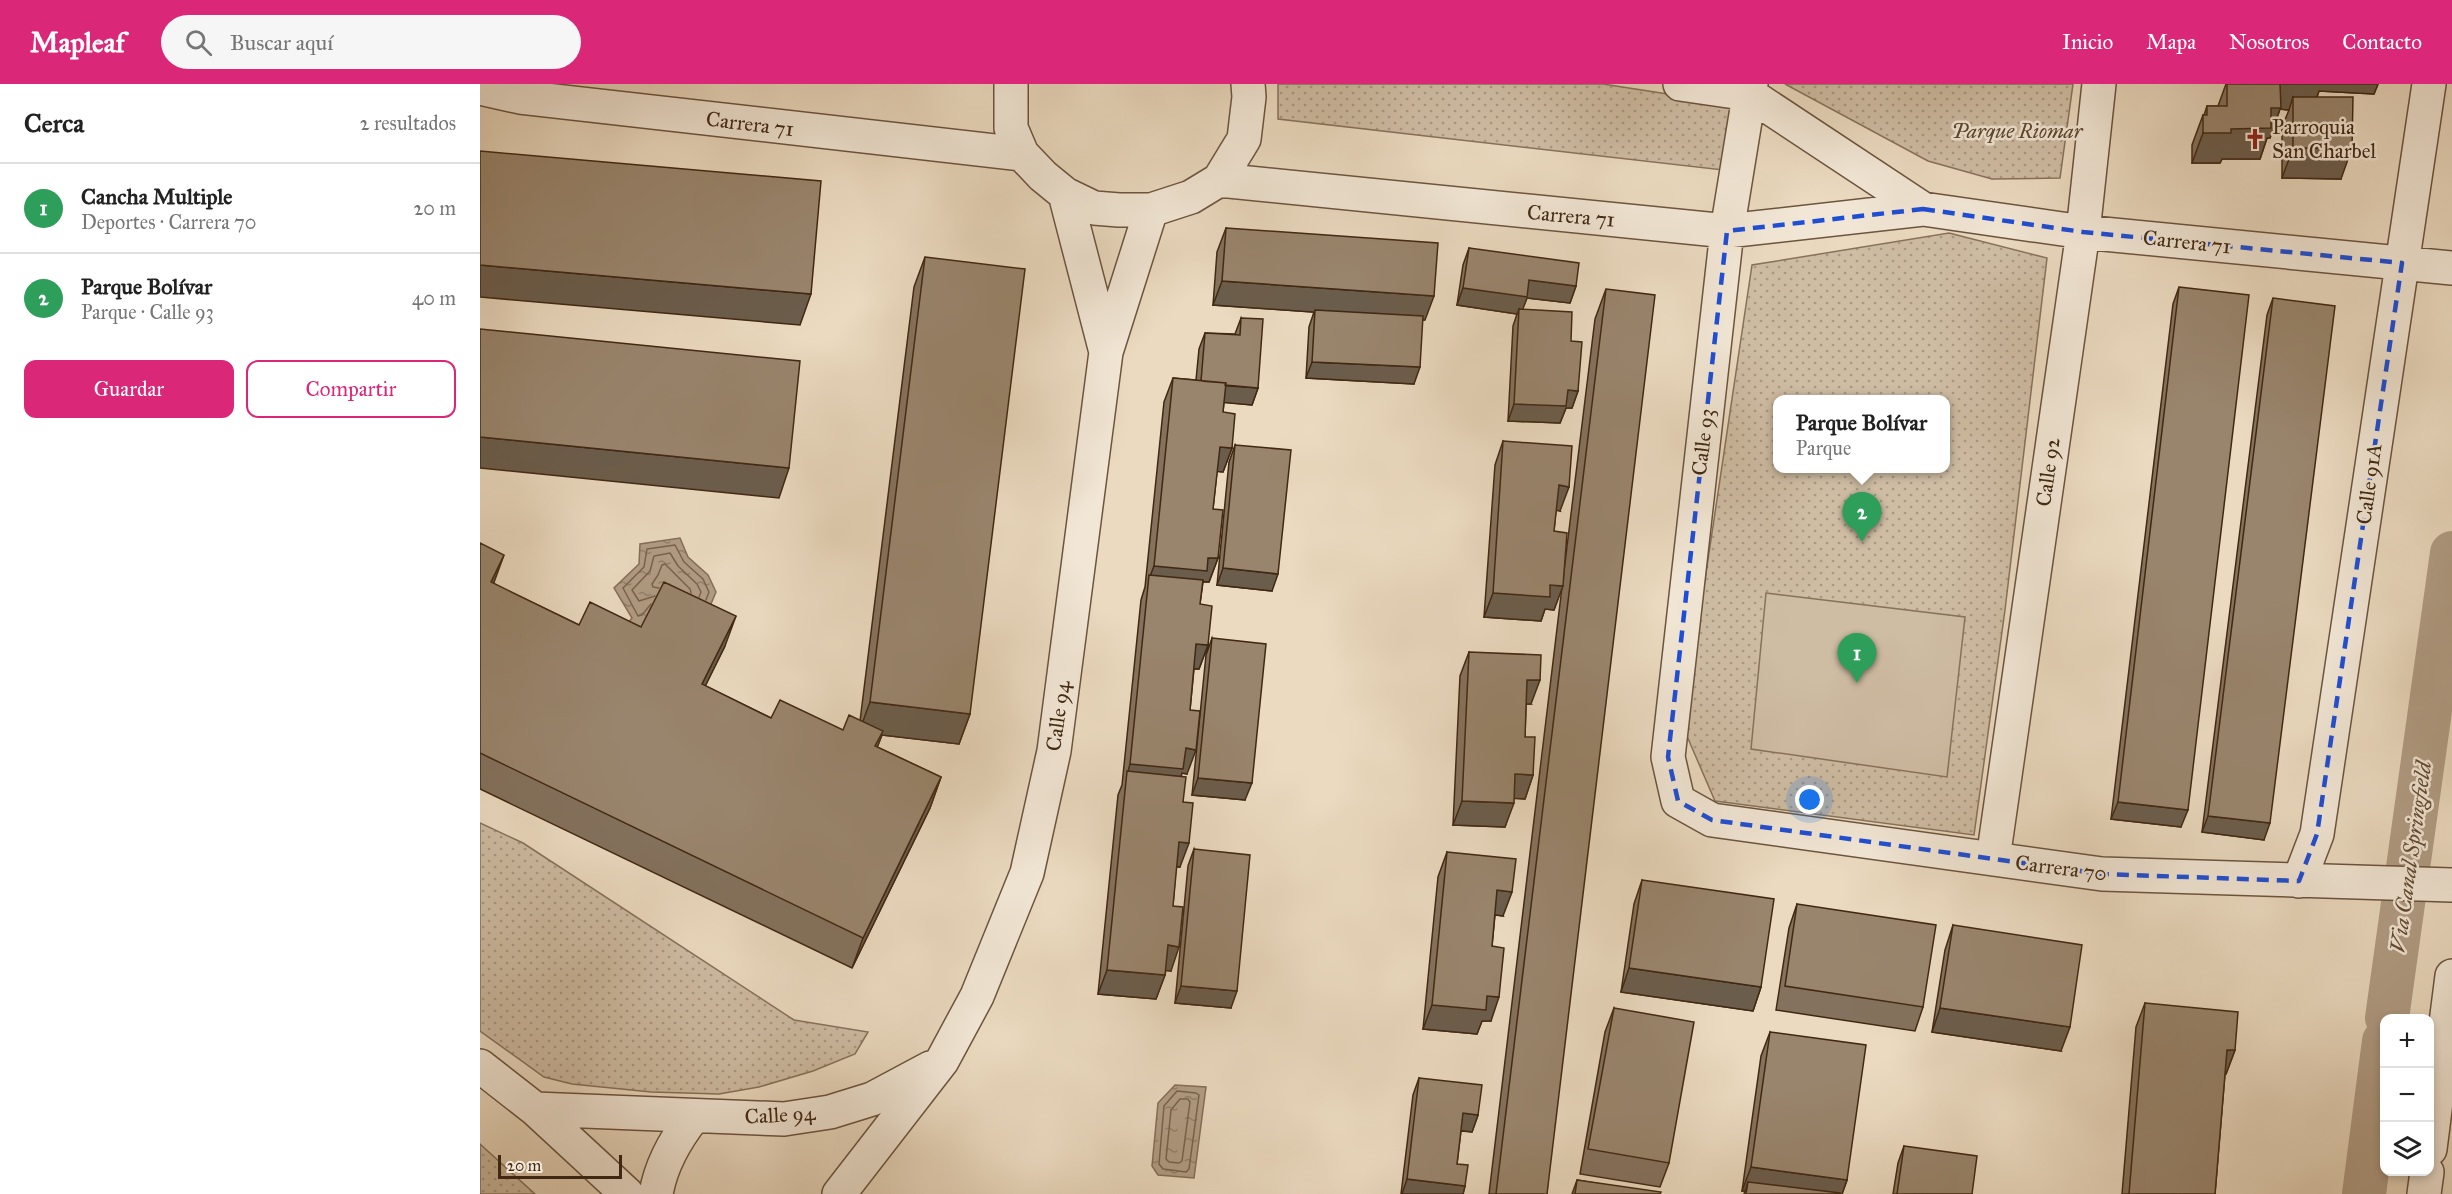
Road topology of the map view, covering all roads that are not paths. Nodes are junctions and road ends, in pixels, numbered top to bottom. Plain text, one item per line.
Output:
1 (1011, 84) edge
2 (1248, 84) edge
3 (1680, 84) edge
4 (2099, 84) edge
5 (2429, 84) edge
6 (480, 88) edge
7 (1750, 89) edge
8 (1022, 154) junction
9 (1219, 180) junction
10 (1065, 194) junction
11 (1923, 209) junction
12 (1151, 210) junction
13 (1727, 231) junction
14 (2083, 232) junction
15 (2402, 263) junction
16 (2446, 268) edge
17 (1106, 352) junction
18 (1678, 801) joint
19 (1993, 859) junction
20 (2299, 881) junction
21 (2437, 884) edge
22 (2452, 976) edge
23 (942, 1061) junction
24 (480, 1066) edge
25 (535, 1109) junction
26 (693, 1117) junction
27 (2433, 1122) edge
28 (2426, 1176) edge
29 (850, 1187) edge
30 (627, 1194) edge
31 (657, 1194) edge
32 (2424, 1194) edge

1 - 8 street
2 - 9 street
3 - 7 street, Carrera 71
4 - 14 street, Calle 92
5 - 15 street, Calle 91A
6 - 8 street, Carrera 71
7 - 11 street, Carrera 71
7 - 13 street, Calle 93
8 - 10 street
9 - 12 street
9 - 13 street, Carrera 71
10 - 12 street
10 - 17 street, Calle 94
11 - 13 street, Carrera 71
11 - 14 street, Carrera 71
12 - 17 street, Calle 94
13 - 18 street, Calle 93
14 - 15 street, Carrera 71
14 - 19 street, Calle 92
15 - 16 street, Carrera 71
15 - 20 street, Calle 91A
17 - 23 street, Calle 94
18 - 19 street, Carrera 70
19 - 20 street, Carrera 70
20 - 21 street, Carrera 70
22 - 27 street
23 - 26 street, Calle 94
23 - 29 street, Calle 94
24 - 25 street
25 - 26 street, Calle 94
25 - 30 street
26 - 31 street
28 - 32 street

